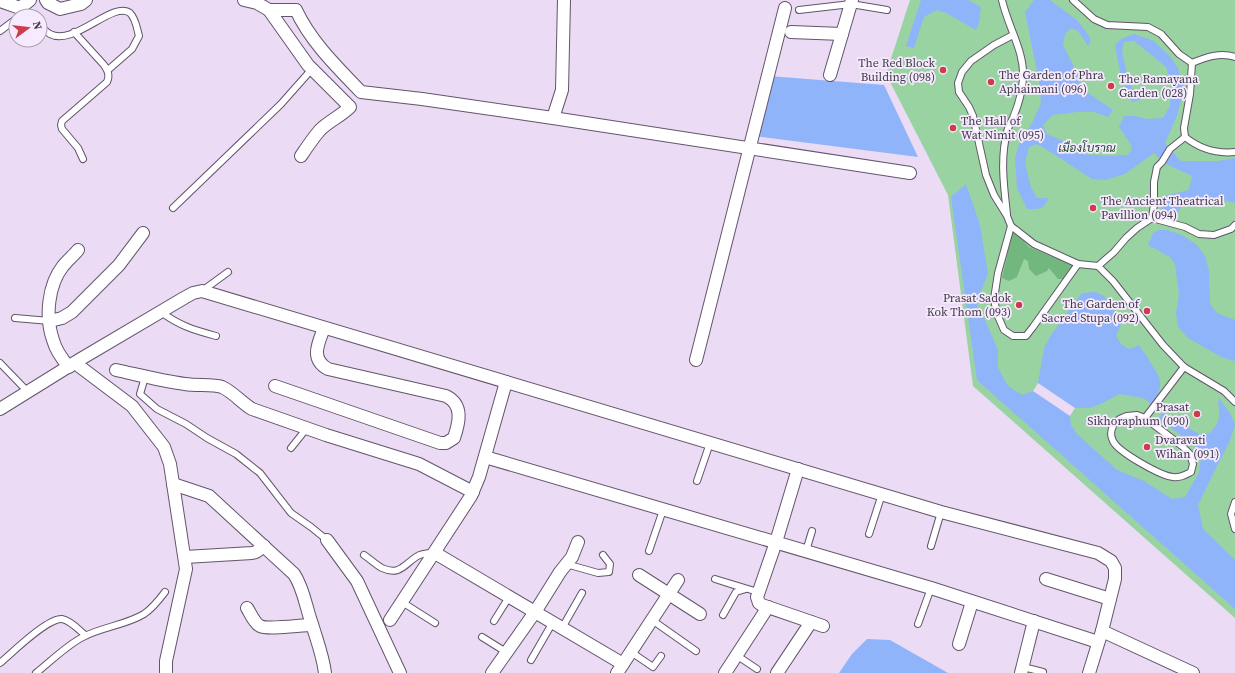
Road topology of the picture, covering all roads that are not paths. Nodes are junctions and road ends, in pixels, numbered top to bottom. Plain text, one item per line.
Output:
1 (30, 0) edge
2 (46, 0) edge
3 (86, 0) edge
4 (244, 0) edge
5 (564, 0) edge
6 (1002, 0) edge
7 (1073, 0) edge
8 (851, 2) edge
9 (19, 8) edge
10 (785, 8) dead end
11 (269, 10) junction
12 (799, 10) dead end
13 (887, 10) dead end
14 (8, 20) edge
15 (0, 31) edge
16 (74, 32) junction
17 (791, 32) dead end
18 (48, 33) edge
19 (842, 34) junction
20 (1013, 35) junction
21 (1235, 57) edge
22 (1192, 63) junction
23 (312, 69) junction
24 (108, 70) junction
25 (830, 75) dead end
26 (553, 118) junction
27 (1185, 137) junction
28 (750, 147) junction
29 (1235, 152) edge
30 (301, 156) dead end
31 (83, 159) dead end
32 (910, 173) dead end
33 (173, 208) dead end
34 (1007, 216) junction
35 (1152, 218) junction
36 (1235, 225) edge
37 (1011, 226) junction
38 (142, 233) dead end
39 (78, 250) dead end
40 (1078, 264) junction
41 (1098, 266) junction
42 (228, 272) dead end
43 (202, 291) junction
44 (161, 312) junction
45 (15, 318) dead end
46 (50, 324) junction
47 (324, 328) junction
48 (216, 336) dead end
49 (696, 360) dead end
50 (78, 361) junction
51 (0, 363) edge
52 (1184, 367) junction
53 (116, 370) dead end
54 (145, 377) junction
55 (506, 382) junction
56 (275, 386) dead end
57 (28, 392) junction
58 (1235, 402) edge
59 (0, 409) edge
60 (1145, 418) junction
61 (307, 428) junction
62 (710, 443) junction
63 (292, 448) dead end
64 (484, 457) junction
65 (798, 469) junction
66 (697, 481) dead end
67 (173, 484) junction
68 (473, 492) junction
69 (882, 494) junction
70 (1235, 502) edge
71 (664, 510) junction
72 (941, 512) junction
73 (1235, 529) edge
74 (812, 530) dead end
75 (869, 534) dead end
76 (327, 540) joint
77 (578, 542) dead end
78 (776, 542) junction
79 (264, 546) junction
80 (931, 546) dead end
81 (649, 551) dead end
82 (806, 551) junction
83 (435, 553) junction
84 (603, 554) dead end
85 (364, 555) dead end
86 (185, 557) junction
87 (566, 564) junction
88 (639, 576) dead end
89 (1046, 579) dead end
90 (678, 580) dead end
91 (931, 588) junction
92 (166, 592) dead end
93 (758, 592) junction
94 (582, 593) dead end
95 (668, 594) junction
96 (509, 597) junction
97 (1110, 599) junction
98 (402, 602) junction
99 (972, 602) junction
100 (768, 607) junction
101 (247, 608) dead end
102 (535, 612) junction
103 (700, 614) dead end
104 (723, 615) dead end
105 (390, 620) dead end
106 (652, 620) junction
107 (494, 621) dead end
108 (1034, 621) junction
109 (435, 622) dead end
110 (810, 622) junction
111 (312, 624) junction
112 (918, 624) dead end
113 (557, 625) junction
114 (823, 626) dead end
115 (85, 635) junction
116 (1100, 636) junction
117 (482, 637) dead end
118 (959, 644) dead end
119 (696, 651) dead end
120 (506, 652) junction
121 (631, 652) junction
122 (736, 655) junction
123 (661, 656) dead end
124 (531, 660) dead end
125 (0, 663) edge
126 (620, 669) edge
127 (757, 669) dead end
128 (1022, 670) edge
129 (1043, 672) dead end
130 (36, 673) edge
131 (166, 673) edge
132 (325, 673) edge
133 (400, 673) edge
134 (492, 673) edge
135 (724, 673) edge
136 (777, 673) edge
137 (1089, 673) edge
138 (1193, 673) edge

1 - 9 street
2 - 3 street
4 - 11 street
5 - 26 street
6 - 20 lane
7 - 22 lane
8 - 12 lane
8 - 13 lane
8 - 19 street
10 - 28 street
11 - 23 street
11 - 26 street
14 - 15 lane
16 - 18 lane
16 - 24 lane
16 - 24 lane
17 - 19 street
19 - 25 street
20 - 34 lane
20 - 34 lane
21 - 22 lane
22 - 27 lane
23 - 30 street
23 - 33 lane
24 - 31 lane
26 - 28 street
27 - 29 lane
27 - 35 lane
28 - 32 street
28 - 49 street
34 - 37 lane
35 - 36 lane
35 - 41 lane
37 - 40 lane
37 - 40 lane
38 - 46 street
39 - 46 street
40 - 41 lane
41 - 52 lane
42 - 43 lane
43 - 44 street
43 - 47 street
44 - 48 lane
44 - 50 street
45 - 46 lane
46 - 50 street
47 - 55 street
47 - 56 street
50 - 57 street
50 - 67 street
51 - 57 lane
52 - 58 lane
52 - 60 lane
53 - 54 street
54 - 61 street
54 - 76 lane
55 - 62 street
55 - 64 street
57 - 59 street
60 - 60 lane
61 - 63 lane
61 - 68 street
62 - 65 street
62 - 66 lane
64 - 68 street
64 - 71 street
65 - 69 street
65 - 78 street
67 - 79 street
67 - 86 street
68 - 83 street
69 - 72 street
69 - 75 lane
70 - 73 lane
71 - 78 street
71 - 81 lane
72 - 80 lane
72 - 97 street
74 - 82 lane
76 - 133 street
77 - 87 street
78 - 82 street
78 - 93 street
79 - 86 street
79 - 111 street
82 - 91 street
83 - 85 lane
83 - 96 street
83 - 98 street
84 - 87 lane
86 - 131 street
87 - 102 street
88 - 95 street
89 - 97 street
90 - 95 street
91 - 99 street
91 - 112 lane
92 - 115 lane
93 - 100 street
93 - 104 lane
94 - 113 lane
95 - 103 street
95 - 106 street
96 - 102 street
96 - 107 lane
97 - 116 street
98 - 105 street
98 - 109 lane
99 - 108 street
99 - 118 street
100 - 110 street
100 - 122 street
101 - 111 street
102 - 113 street
102 - 120 street
106 - 119 lane
106 - 121 street
108 - 116 street
108 - 128 street
110 - 114 street
110 - 136 street
111 - 132 street
113 - 124 lane
113 - 126 street
115 - 125 lane
115 - 130 lane
116 - 137 street
116 - 138 street
117 - 120 lane
120 - 134 street
121 - 123 lane
121 - 126 street
122 - 127 lane
122 - 135 street
128 - 129 lane

